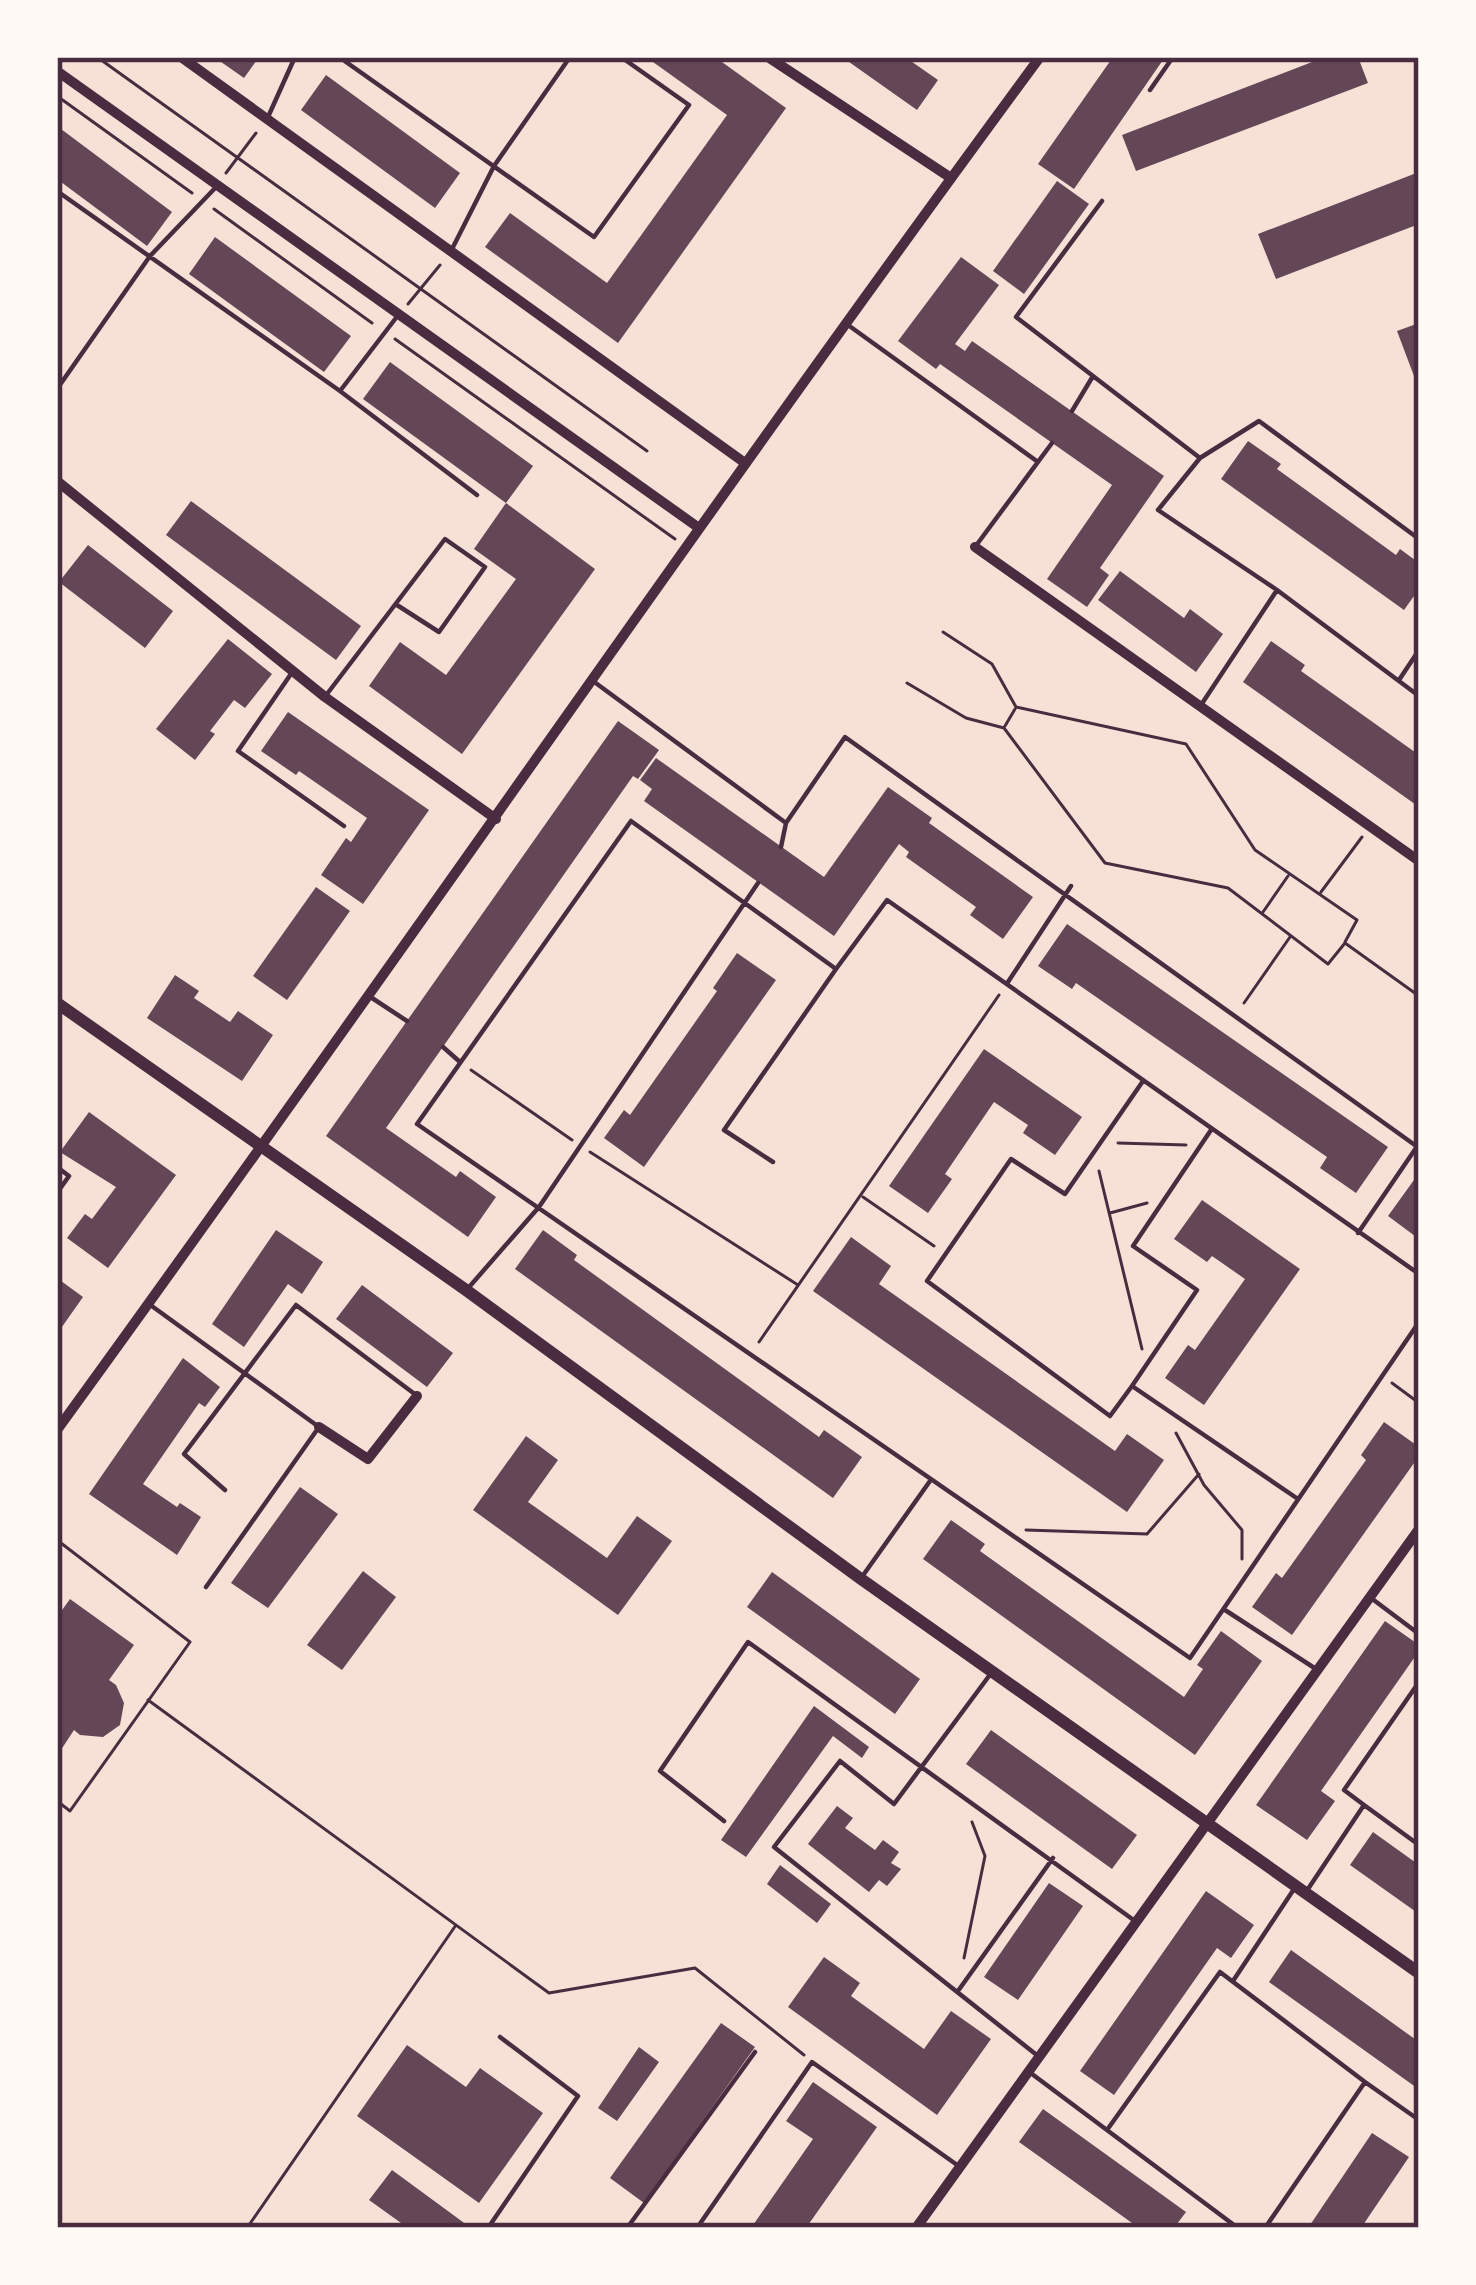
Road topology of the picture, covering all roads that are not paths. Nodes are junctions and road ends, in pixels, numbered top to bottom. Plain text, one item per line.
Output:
1 (181, 57) edge
2 (295, 57) edge
3 (339, 57) edge
4 (571, 57) edge
5 (621, 57) edge
6 (768, 57) edge
7 (1040, 57) edge
8 (1174, 57) edge
9 (57, 71) edge
10 (1150, 90) dead end
11 (268, 117) junction
12 (494, 166) junction
13 (951, 178) junction
14 (218, 185) junction
15 (57, 190) edge
16 (1102, 201) dead end
17 (451, 252) junction
18 (150, 256) junction
19 (399, 314) junction
20 (843, 322) junction
21 (57, 363) edge
22 (67, 370) junction
23 (1093, 376) junction
24 (57, 389) edge
25 (340, 391) junction
26 (1072, 411) dead end
27 (1052, 442) dead end
28 (1200, 458) junction
29 (1038, 462) junction
30 (745, 463) junction
31 (57, 481) edge
32 (477, 495) dead end
33 (699, 528) junction
34 (1419, 539) edge
35 (975, 548) joint
36 (1277, 590) junction
37 (397, 605) junction
38 (1419, 650) edge
39 (292, 671) junction
40 (592, 681) junction
41 (1398, 681) junction
42 (1419, 696) edge
43 (325, 697) junction
44 (1200, 707) junction
45 (496, 819) junction
46 (786, 823) junction
47 (344, 826) dead end
48 (782, 847) dead end
49 (1419, 861) edge
50 (758, 883) dead end
51 (1071, 886) dead end
52 (1066, 894) junction
53 (746, 903) junction
54 (836, 969) junction
55 (1007, 983) junction
56 (369, 996) junction
57 (57, 1003) edge
58 (407, 1021) dead end
59 (442, 1047) dead end
60 (460, 1062) junction
61 (1143, 1081) junction
62 (1211, 1130) junction
63 (260, 1146) junction
64 (1418, 1147) edge
65 (773, 1162) dead end
66 (57, 1167) edge
67 (57, 1193) edge
68 (539, 1207) junction
69 (1358, 1232) junction
70 (1419, 1274) edge
71 (466, 1290) junction
72 (149, 1304) junction
73 (1419, 1322) edge
74 (247, 1373) junction
75 (1132, 1386) junction
76 (417, 1396) joint
77 (319, 1427) junction
78 (58, 1428) edge
79 (930, 1481) junction
80 (225, 1490) dead end
81 (1298, 1499) junction
82 (1419, 1529) edge
83 (860, 1579) junction
84 (206, 1588) dead end
85 (1369, 1597) junction
86 (1224, 1610) junction
87 (1419, 1634) edge
88 (1316, 1669) junction
89 (993, 1671) junction
90 (1419, 1682) edge
91 (922, 1766) junction
92 (1364, 1805) junction
93 (724, 1821) dead end
94 (1206, 1821) junction
95 (1419, 1845) edge
96 (1052, 1858) junction
97 (1301, 1889) junction
98 (1135, 1921) junction
99 (1419, 1973) edge
100 (1233, 1982) junction
101 (957, 1992) junction
102 (500, 2037) dead end
103 (755, 2052) dead end
104 (1038, 2056) junction
105 (1028, 2071) junction
106 (1365, 2082) junction
107 (1419, 2120) edge
108 (1107, 2130) junction
109 (960, 2167) junction
110 (488, 2228) edge
111 (636, 2228) edge
112 (697, 2228) edge
113 (916, 2228) edge
114 (1238, 2228) edge
115 (1265, 2228) edge

1 - 11 street
2 - 11 lane
3 - 12 lane
4 - 12 lane
5 - 12 lane
6 - 13 street
7 - 13 street
8 - 10 lane
9 - 14 street
11 - 17 street
12 - 17 lane
13 - 20 street
14 - 18 lane
14 - 19 street
15 - 18 lane
16 - 23 lane
17 - 30 street
18 - 22 lane
18 - 25 lane
19 - 25 lane
19 - 33 street
20 - 29 lane
20 - 30 street
21 - 22 lane
22 - 24 lane
23 - 26 lane
23 - 28 lane
25 - 32 lane
27 - 29 lane
28 - 34 lane
28 - 36 lane
29 - 35 lane
30 - 33 street
31 - 39 street
33 - 40 street
35 - 44 street
36 - 41 lane
36 - 44 lane
37 - 37 lane
37 - 43 lane
38 - 41 lane
39 - 43 street
39 - 47 lane
40 - 45 street
40 - 46 lane
41 - 42 lane
43 - 45 street
44 - 49 street
45 - 56 street
46 - 48 lane
46 - 52 lane
50 - 53 lane
51 - 52 lane
52 - 55 lane
52 - 64 lane
53 - 54 lane
53 - 60 lane
53 - 68 lane
54 - 55 lane
54 - 65 lane
55 - 61 lane
56 - 58 lane
56 - 63 street
57 - 63 street
59 - 60 lane
60 - 68 lane
61 - 62 lane
61 - 75 lane
62 - 69 lane
62 - 75 lane
63 - 71 street
63 - 72 street
64 - 69 lane
66 - 67 lane
68 - 71 lane
68 - 79 lane
69 - 70 lane
71 - 83 street
72 - 74 lane
72 - 78 street
73 - 81 lane
74 - 76 lane
74 - 77 lane
74 - 80 lane
75 - 81 lane
76 - 77 street
77 - 84 lane
79 - 83 lane
79 - 86 lane
81 - 86 lane
82 - 85 street
83 - 89 street
85 - 87 lane
85 - 88 street
86 - 88 lane
88 - 94 street
89 - 91 lane
89 - 94 street
90 - 92 lane
91 - 93 lane
91 - 96 lane
91 - 101 lane
92 - 95 lane
92 - 97 lane
94 - 97 street
94 - 98 street
96 - 98 lane
96 - 101 lane
97 - 99 street
97 - 100 lane
98 - 104 street
100 - 106 lane
100 - 108 lane
101 - 104 lane
102 - 110 lane
103 - 111 lane
104 - 105 street
105 - 108 lane
105 - 109 street
106 - 107 lane
106 - 115 lane
108 - 114 lane
109 - 112 lane
109 - 113 street

